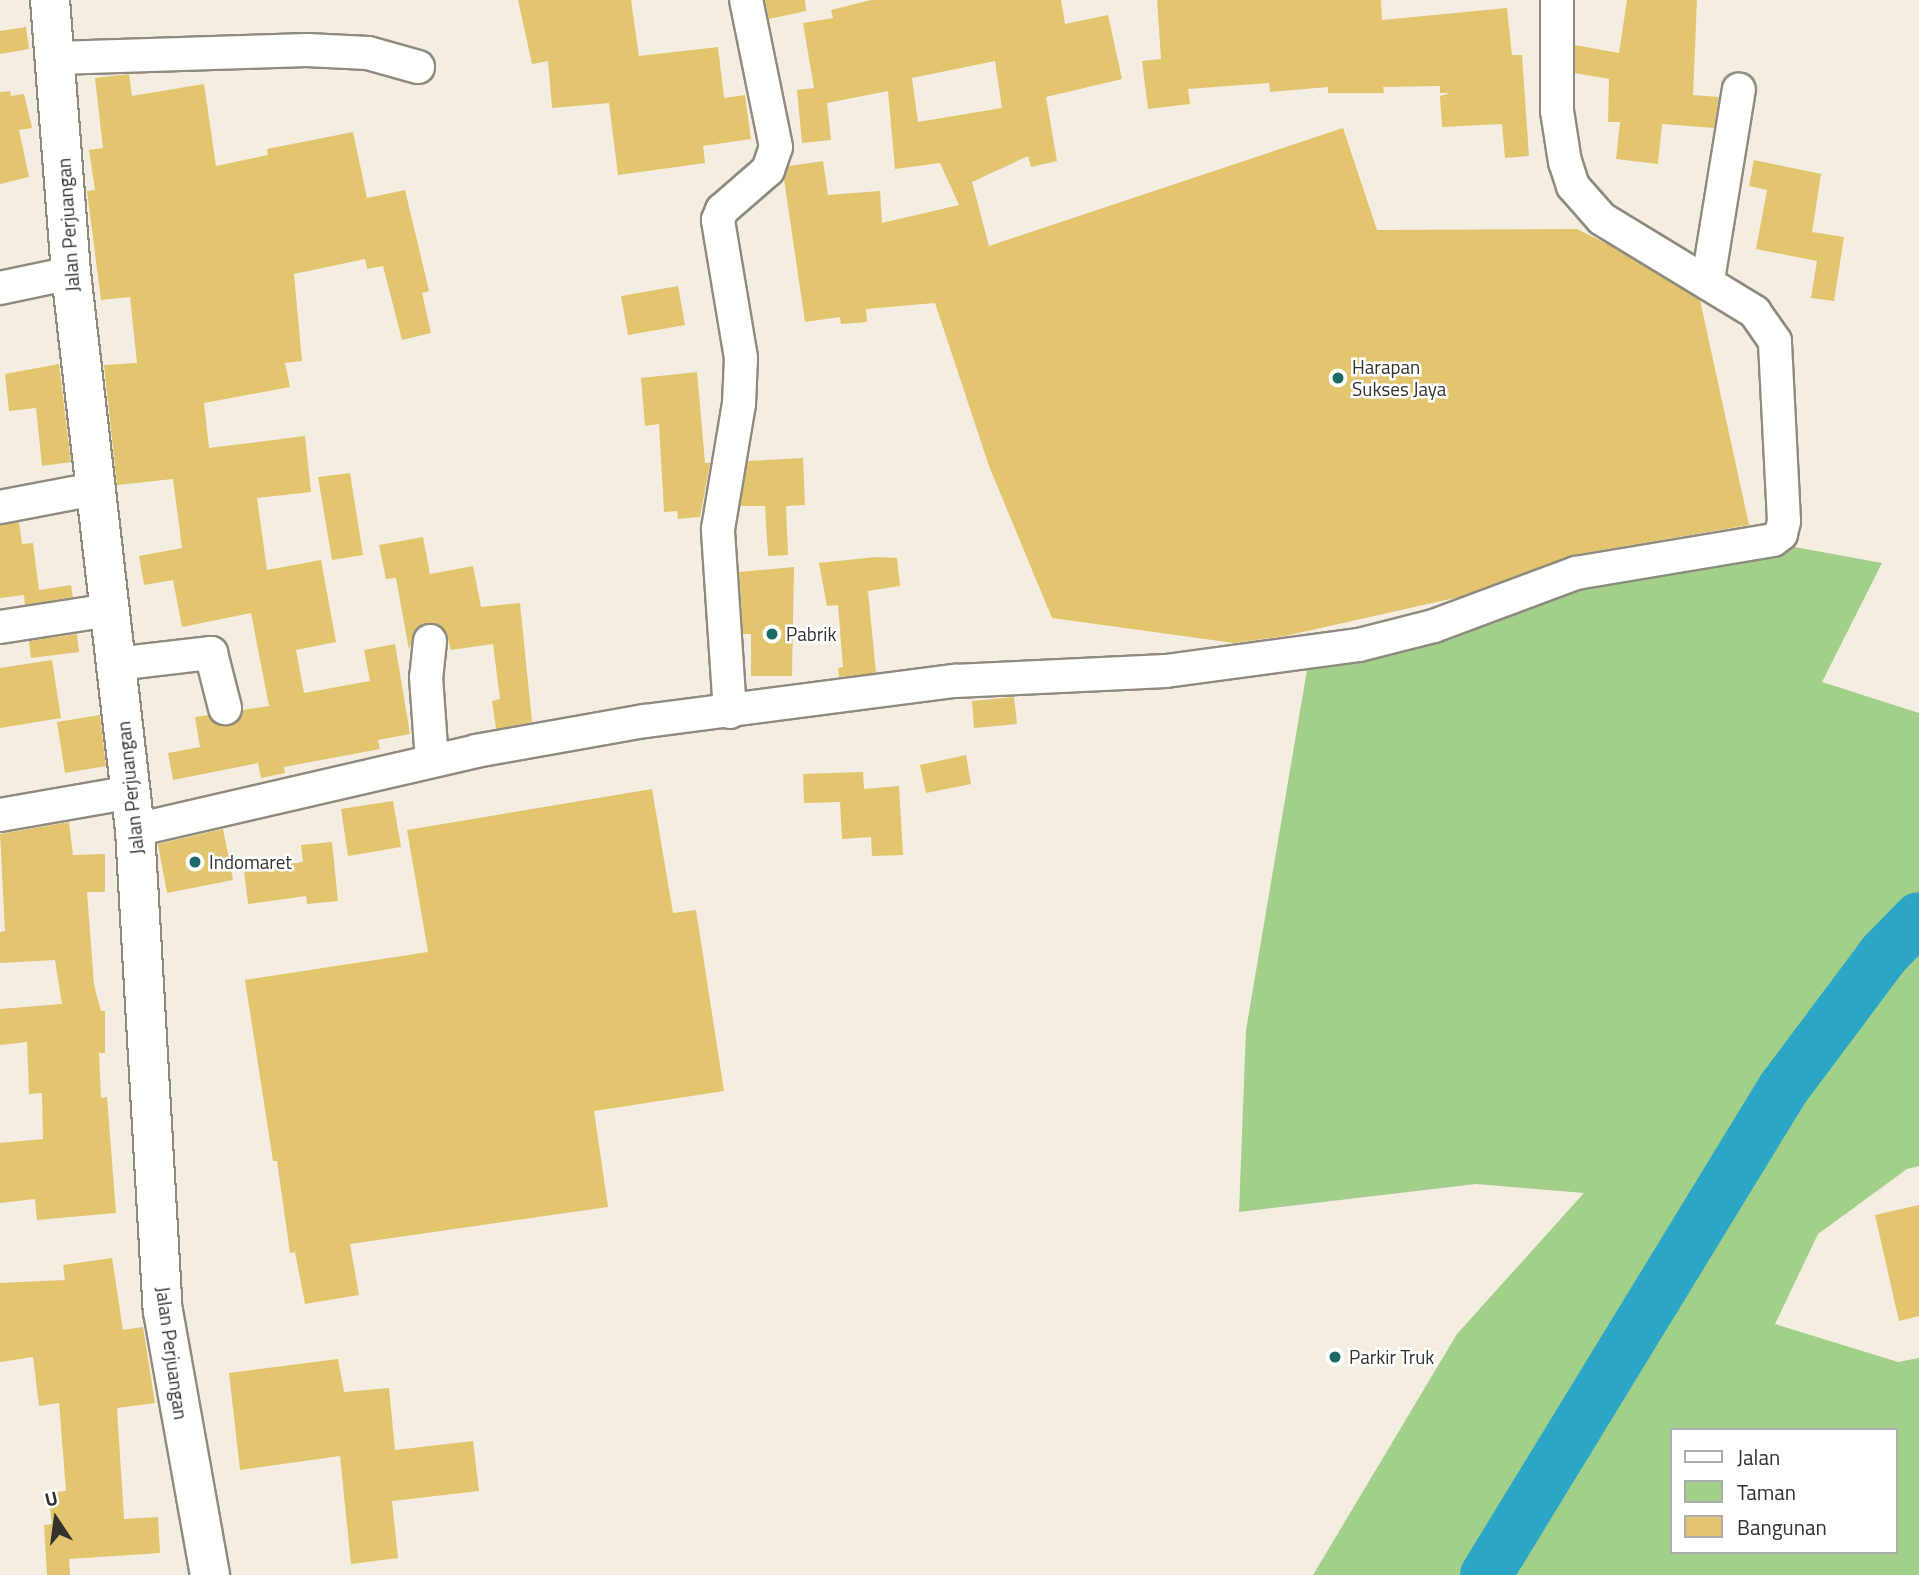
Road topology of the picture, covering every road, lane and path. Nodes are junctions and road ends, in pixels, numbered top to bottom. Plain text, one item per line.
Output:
1 (50, 0) edge
2 (747, 0) edge
3 (1557, 0) edge
4 (56, 58) junction
5 (418, 67) dead end
6 (1739, 89) dead end
7 (71, 273) junction
8 (1709, 280) junction
9 (0, 288) edge
10 (94, 489) junction
11 (0, 507) edge
12 (110, 610) junction
13 (0, 627) edge
14 (430, 641) dead end
15 (116, 664) junction
16 (225, 708) dead end
17 (730, 712) junction
18 (432, 761) junction
19 (132, 792) junction
20 (0, 815) edge
21 (135, 830) junction
22 (210, 1575) edge

1 - 4 street, Jalan Perjuangan
2 - 17 street
3 - 8 street
4 - 5 street
4 - 7 street, Jalan Perjuangan
6 - 8 street
7 - 9 street
7 - 10 street, Jalan Perjuangan
8 - 17 street
10 - 11 street
10 - 12 street, Jalan Perjuangan
12 - 13 street
12 - 15 street, Jalan Perjuangan
14 - 18 street
15 - 16 street
15 - 19 street, Jalan Perjuangan
17 - 18 street
18 - 21 street
19 - 20 street
19 - 21 street, Jalan Perjuangan
21 - 22 street, Jalan Perjuangan

